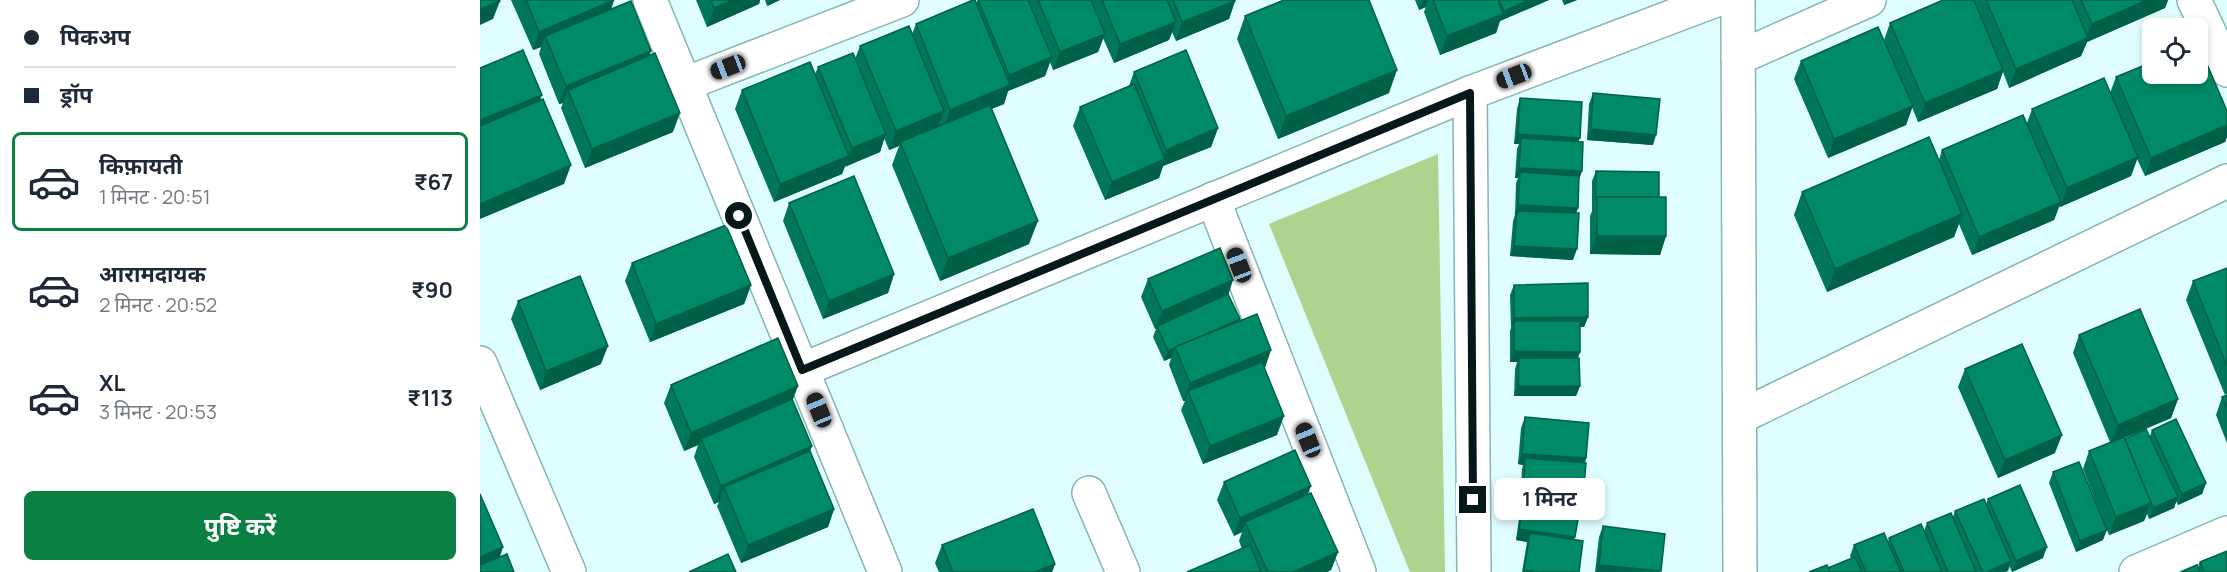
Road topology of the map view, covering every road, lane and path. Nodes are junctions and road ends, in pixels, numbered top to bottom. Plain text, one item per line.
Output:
1 (650, 0) edge
2 (902, 0) edge
3 (1716, 0) edge
4 (1738, 0) edge
5 (1869, 0) edge
6 (2194, 0) edge
7 (1738, 58) junction
8 (2227, 70) edge
9 (685, 84) junction
10 (1470, 93) junction
11 (2227, 181) edge
12 (1213, 199) junction
13 (480, 363) edge
14 (802, 370) junction
15 (1740, 417) junction
16 (1089, 493) dead end
17 (2227, 533) edge
18 (568, 572) edge
19 (885, 572) edge
20 (1124, 572) edge
21 (1359, 572) edge
22 (1474, 572) edge
23 (1740, 572) edge
24 (2136, 572) edge

1 - 9 street
2 - 9 street
3 - 10 street
4 - 7 street
5 - 7 street
6 - 8 street
7 - 15 street
9 - 14 street
10 - 12 street
10 - 22 street
11 - 15 street
12 - 14 street
12 - 21 street
13 - 18 street
14 - 19 street
15 - 23 street
16 - 20 street
17 - 24 street

